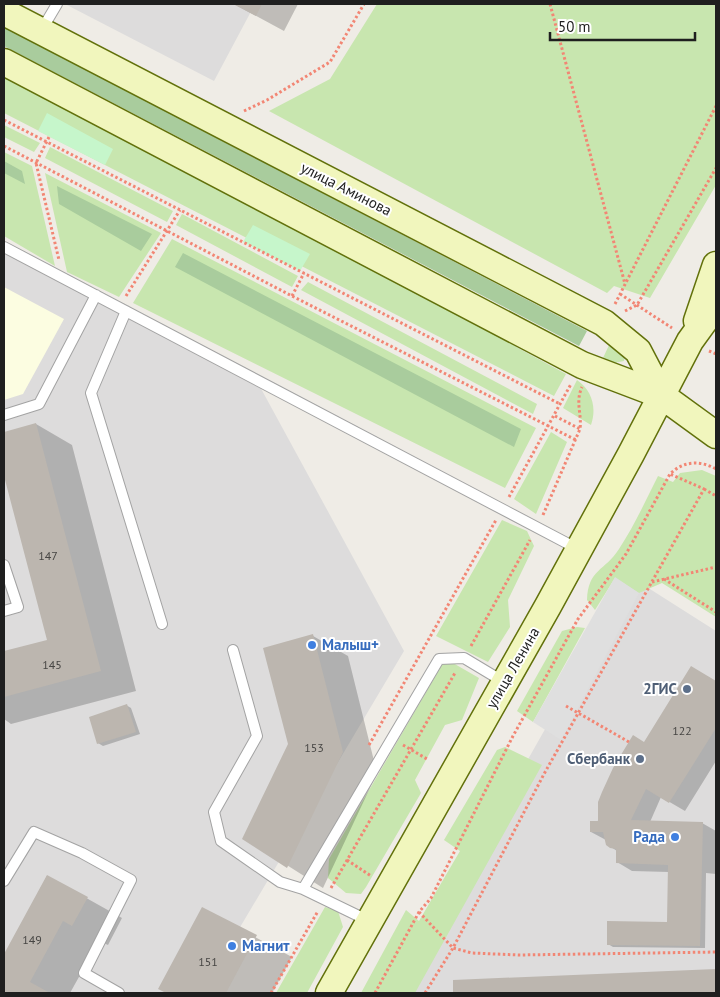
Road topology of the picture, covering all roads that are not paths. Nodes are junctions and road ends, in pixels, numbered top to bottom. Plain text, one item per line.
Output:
1 (57, 4) edge
2 (4, 12) edge
3 (41, 32) junction
4 (4, 62) edge
5 (4, 247) edge
6 (716, 266) edge
7 (96, 295) junction
8 (716, 305) edge
9 (123, 309) junction
10 (690, 340) junction
11 (661, 395) junction
12 (4, 415) edge
13 (716, 435) edge
14 (579, 550) junction
15 (4, 565) edge
16 (4, 611) edge
17 (162, 624) dead end
18 (233, 650) dead end
19 (505, 682) junction
20 (4, 881) edge
21 (303, 889) junction
22 (370, 922) junction
23 (119, 993) edge
24 (330, 993) edge

1 - 3 lane
2 - 3 street, улица Аминова
3 - 11 street, улица Аминова
4 - 11 street, улица Аминова
5 - 7 lane
6 - 10 street, улица Ленина
7 - 9 lane
7 - 12 lane
8 - 10 street, улица Ленина
9 - 14 lane
9 - 17 lane
10 - 11 street, улица Ленина
11 - 13 street, улица Аминова
11 - 14 street, улица Ленина
14 - 19 street, улица Ленина
15 - 16 lane
18 - 21 lane
19 - 21 lane
19 - 22 street, улица Ленина
20 - 23 lane
21 - 22 lane
22 - 24 street, улица Ленина

